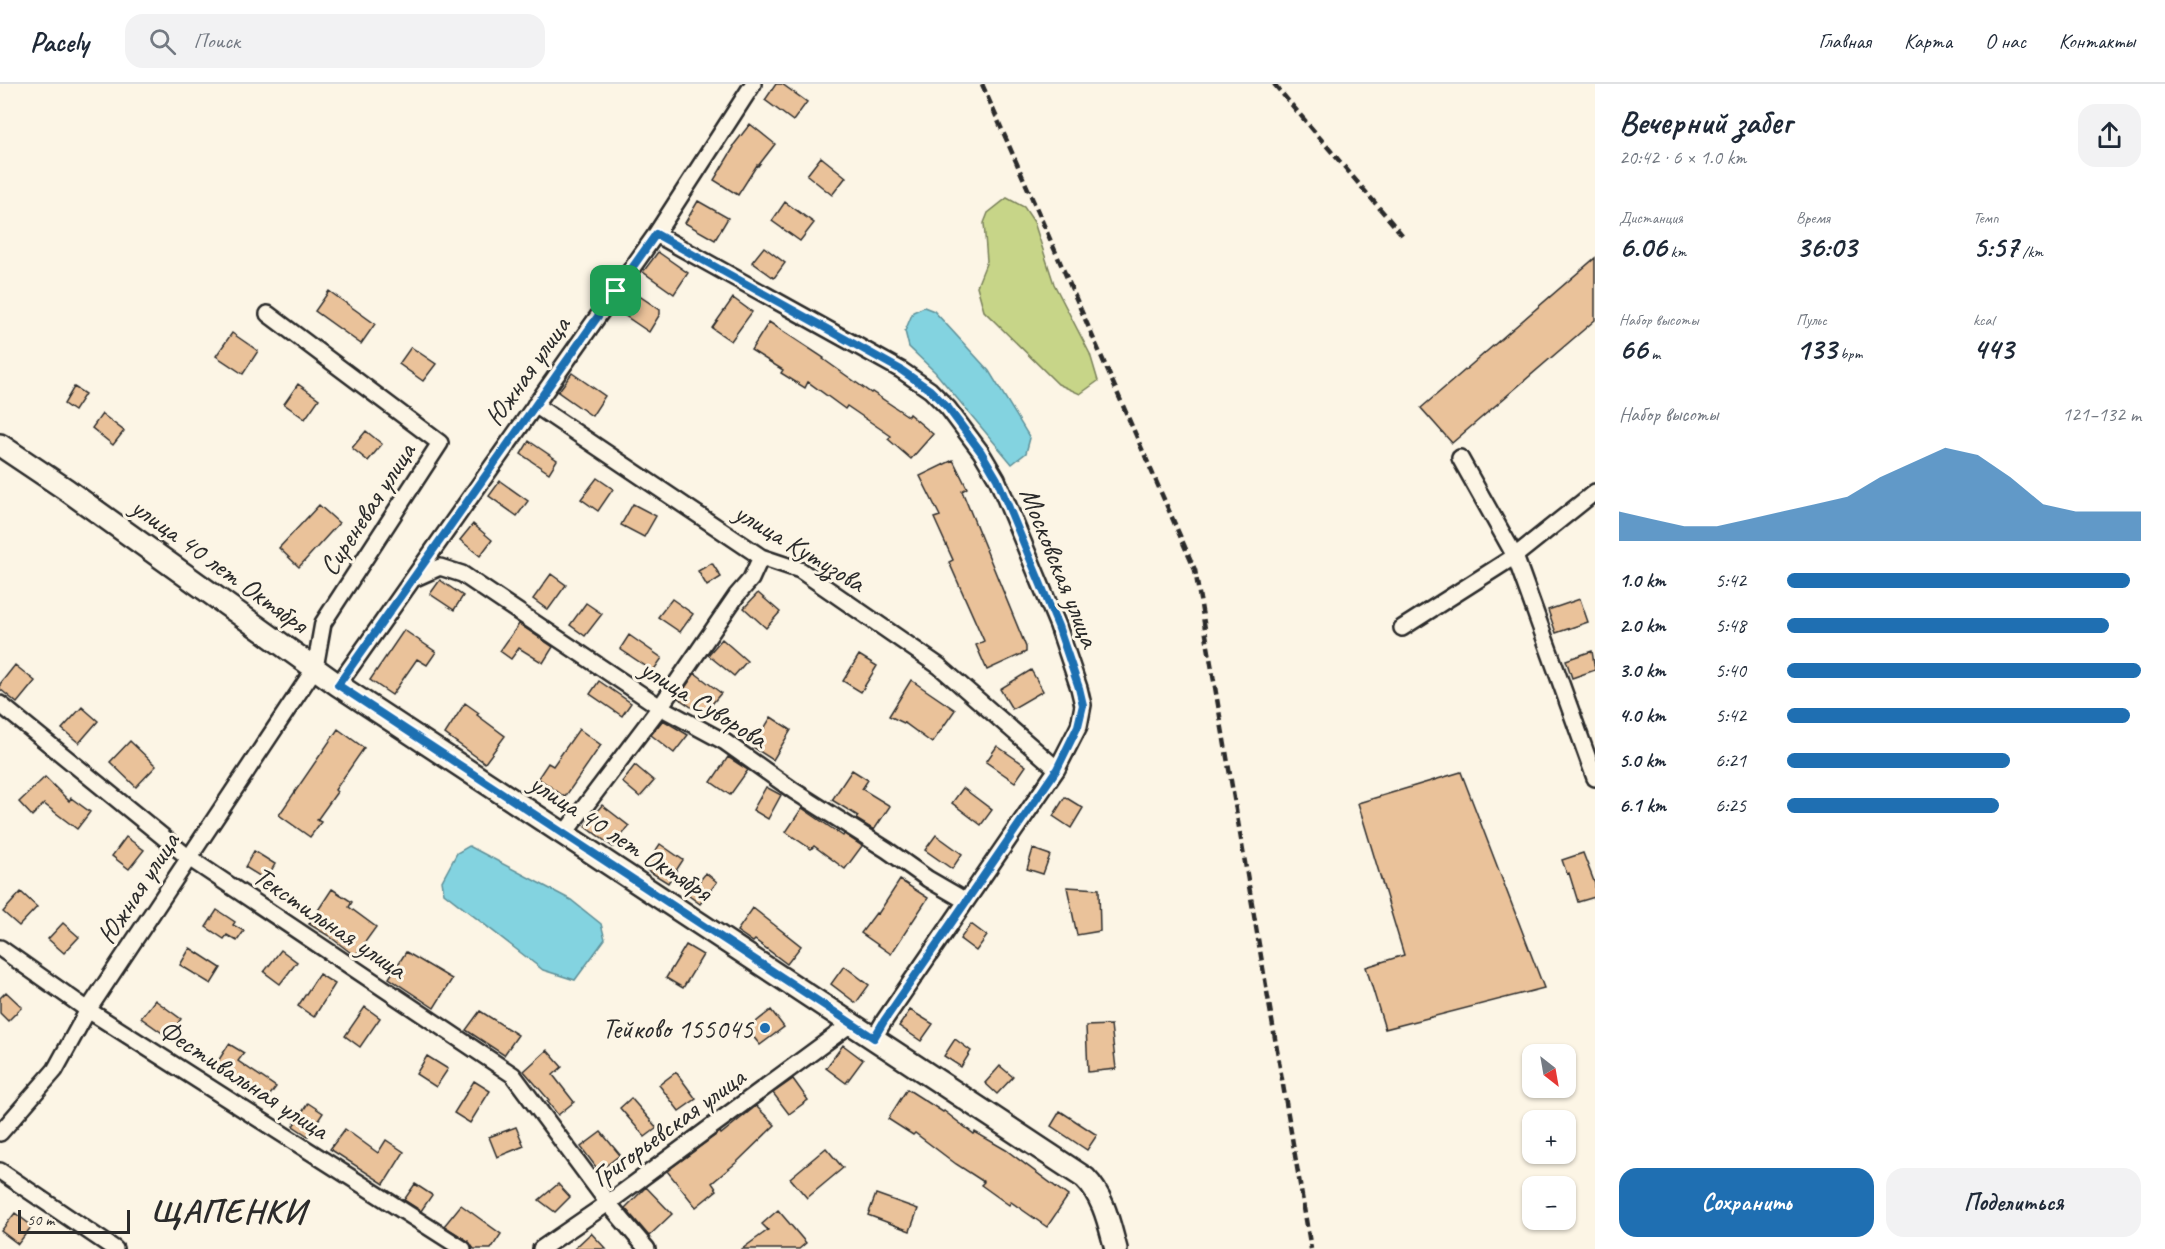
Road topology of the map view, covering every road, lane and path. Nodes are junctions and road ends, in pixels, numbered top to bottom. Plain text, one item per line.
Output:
1 (753, 84) edge
2 (656, 234) junction
3 (268, 314) dead end
4 (535, 405) junction
5 (0, 445) edge
6 (1460, 458) dead end
7 (1595, 492) edge
8 (1515, 556) junction
9 (761, 557) junction
10 (412, 580) junction
11 (1402, 628) dead end
12 (315, 668) junction
13 (338, 685) junction
14 (0, 704) edge
15 (660, 707) junction
16 (1057, 769) junction
17 (1595, 778) edge
18 (564, 834) junction
19 (189, 858) junction
20 (966, 902) junction
21 (0, 948) edge
22 (88, 1010) junction
23 (852, 1023) junction
24 (874, 1038) junction
25 (0, 1133) edge
26 (0, 1171) edge
27 (608, 1203) junction
28 (115, 1249) edge
29 (463, 1249) edge
30 (541, 1249) edge
31 (647, 1249) edge
32 (1116, 1249) edge

1 - 2 street, Южная улица
2 - 4 street, Южная улица
2 - 16 street, Московская улица
3 - 12 street, Сиреневая улица
4 - 9 street, улица Кутузова
4 - 10 street, Южная улица
5 - 12 street, улица 40 лет Октября
6 - 8 street
7 - 8 street
8 - 11 street
8 - 17 street
9 - 15 street
9 - 16 street, улица Кутузова
10 - 13 street, Южная улица
10 - 15 street, улица Суворова
12 - 13 street, улица 40 лет Октября
12 - 19 street, Южная улица
13 - 18 street, улица 40 лет Октября
14 - 19 street, Текстильная улица
15 - 18 street
15 - 20 street, улица Суворова
16 - 20 street, Московская улица
18 - 23 street, улица 40 лет Октября
19 - 22 street, Южная улица
19 - 27 street, Текстильная улица
20 - 24 street, Московская улица
21 - 22 street, Фестивальная улица
22 - 25 street, Южная улица
22 - 29 street, Фестивальная улица
23 - 24 street, улица 40 лет Октября
23 - 27 street, Григорьевская улица
24 - 32 street, улица 40 лет Октября
26 - 28 street
27 - 30 street, Григорьевская улица
27 - 31 street, Текстильная улица

